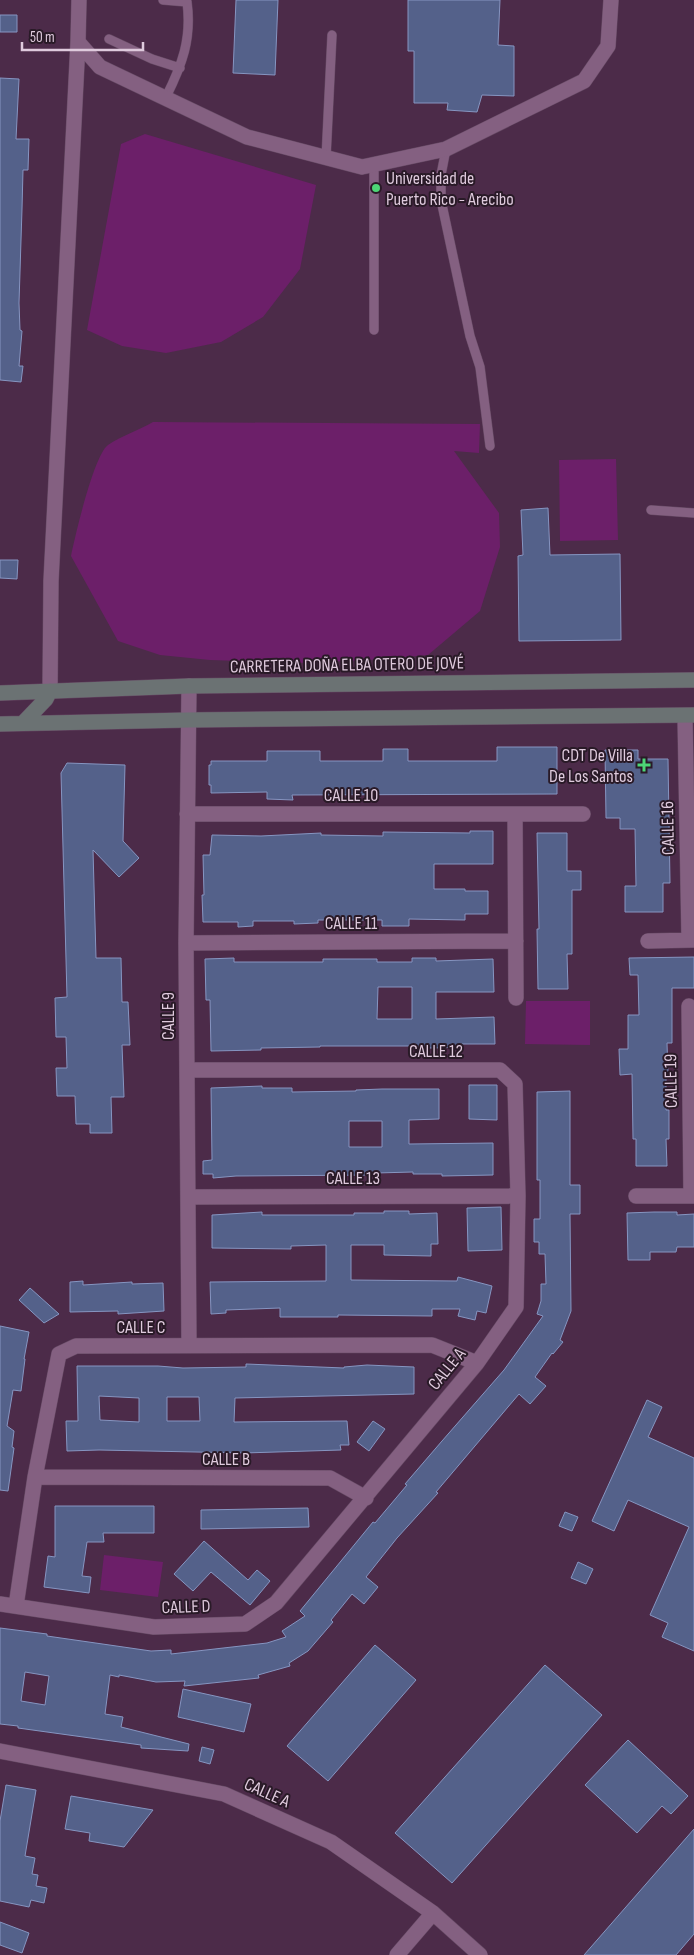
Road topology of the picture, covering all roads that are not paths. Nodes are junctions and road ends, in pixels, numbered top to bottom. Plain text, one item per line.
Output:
1 (79, 0) edge
2 (163, 0) edge
3 (611, 0) edge
4 (332, 35) dead end
5 (109, 40) dead end
6 (78, 42) junction
7 (180, 68) junction
8 (166, 97) junction
9 (446, 149) junction
10 (326, 158) junction
11 (374, 164) junction
12 (374, 330) dead end
13 (490, 446) dead end
14 (651, 510) dead end
15 (694, 512) edge
16 (694, 680) edge
17 (189, 686) junction
18 (50, 691) junction
19 (0, 693) edge
20 (689, 716) edge
21 (188, 720) junction
22 (23, 723) junction
23 (0, 724) edge
24 (187, 814) junction
25 (515, 814) junction
26 (583, 814) dead end
27 (690, 814) edge
28 (692, 940) edge
29 (516, 941) junction
30 (648, 941) dead end
31 (186, 943) junction
32 (516, 998) dead end
33 (689, 1006) dead end
34 (692, 1069) edge
35 (187, 1070) junction
36 (518, 1196) junction
37 (636, 1196) dead end
38 (693, 1196) edge
39 (188, 1197) junction
40 (517, 1248) joint
41 (189, 1345) junction
42 (477, 1363) junction
43 (35, 1477) junction
44 (366, 1498) junction
45 (0, 1604) edge
46 (16, 1606) junction
47 (0, 1751) edge
48 (433, 1914) junction
49 (397, 1955) edge
50 (480, 1955) edge

1 - 6 street
2 - 7 lane
3 - 9 street
4 - 10 lane
5 - 7 lane
6 - 8 street
6 - 18 street
7 - 8 lane
8 - 10 street
9 - 11 street
9 - 13 lane
10 - 11 street
11 - 12 lane
14 - 15 lane
16 - 17 street, CARRETERA DOÑA ELBA OTERO DE JOVÉ
17 - 18 street, CARRETERA DOÑA ELBA OTERO DE JOVÉ
17 - 21 street, CALLE 9
18 - 19 street, CARRETERA DOÑA ELBA OTERO DE JOVÉ
18 - 22 street
20 - 21 street
20 - 27 street, CALLE 16
21 - 22 street
21 - 24 street, CALLE 9
22 - 23 street
24 - 25 street, CALLE 10
24 - 31 street, CALLE 9
25 - 26 street, CALLE 10
25 - 29 street
27 - 28 street, CALLE 16
28 - 30 street
29 - 31 street, CALLE 11
29 - 32 street
31 - 35 street, CALLE 9
33 - 34 street, CALLE 19
34 - 38 street, CALLE 19
35 - 36 street, CALLE 12
35 - 39 street, CALLE 9
36 - 39 street, CALLE 13
36 - 40 street, CALLE 12
37 - 38 street
39 - 41 street, CALLE 9
40 - 42 street, CALLE A
41 - 42 street, CALLE C
41 - 43 street, CALLE C
42 - 44 street, CALLE A
43 - 44 street, CALLE B
43 - 46 street, CALLE C
44 - 46 street, CALLE D
45 - 46 street, CALLE D
47 - 48 street, CALLE A
48 - 49 street
48 - 50 street, CALLE A

